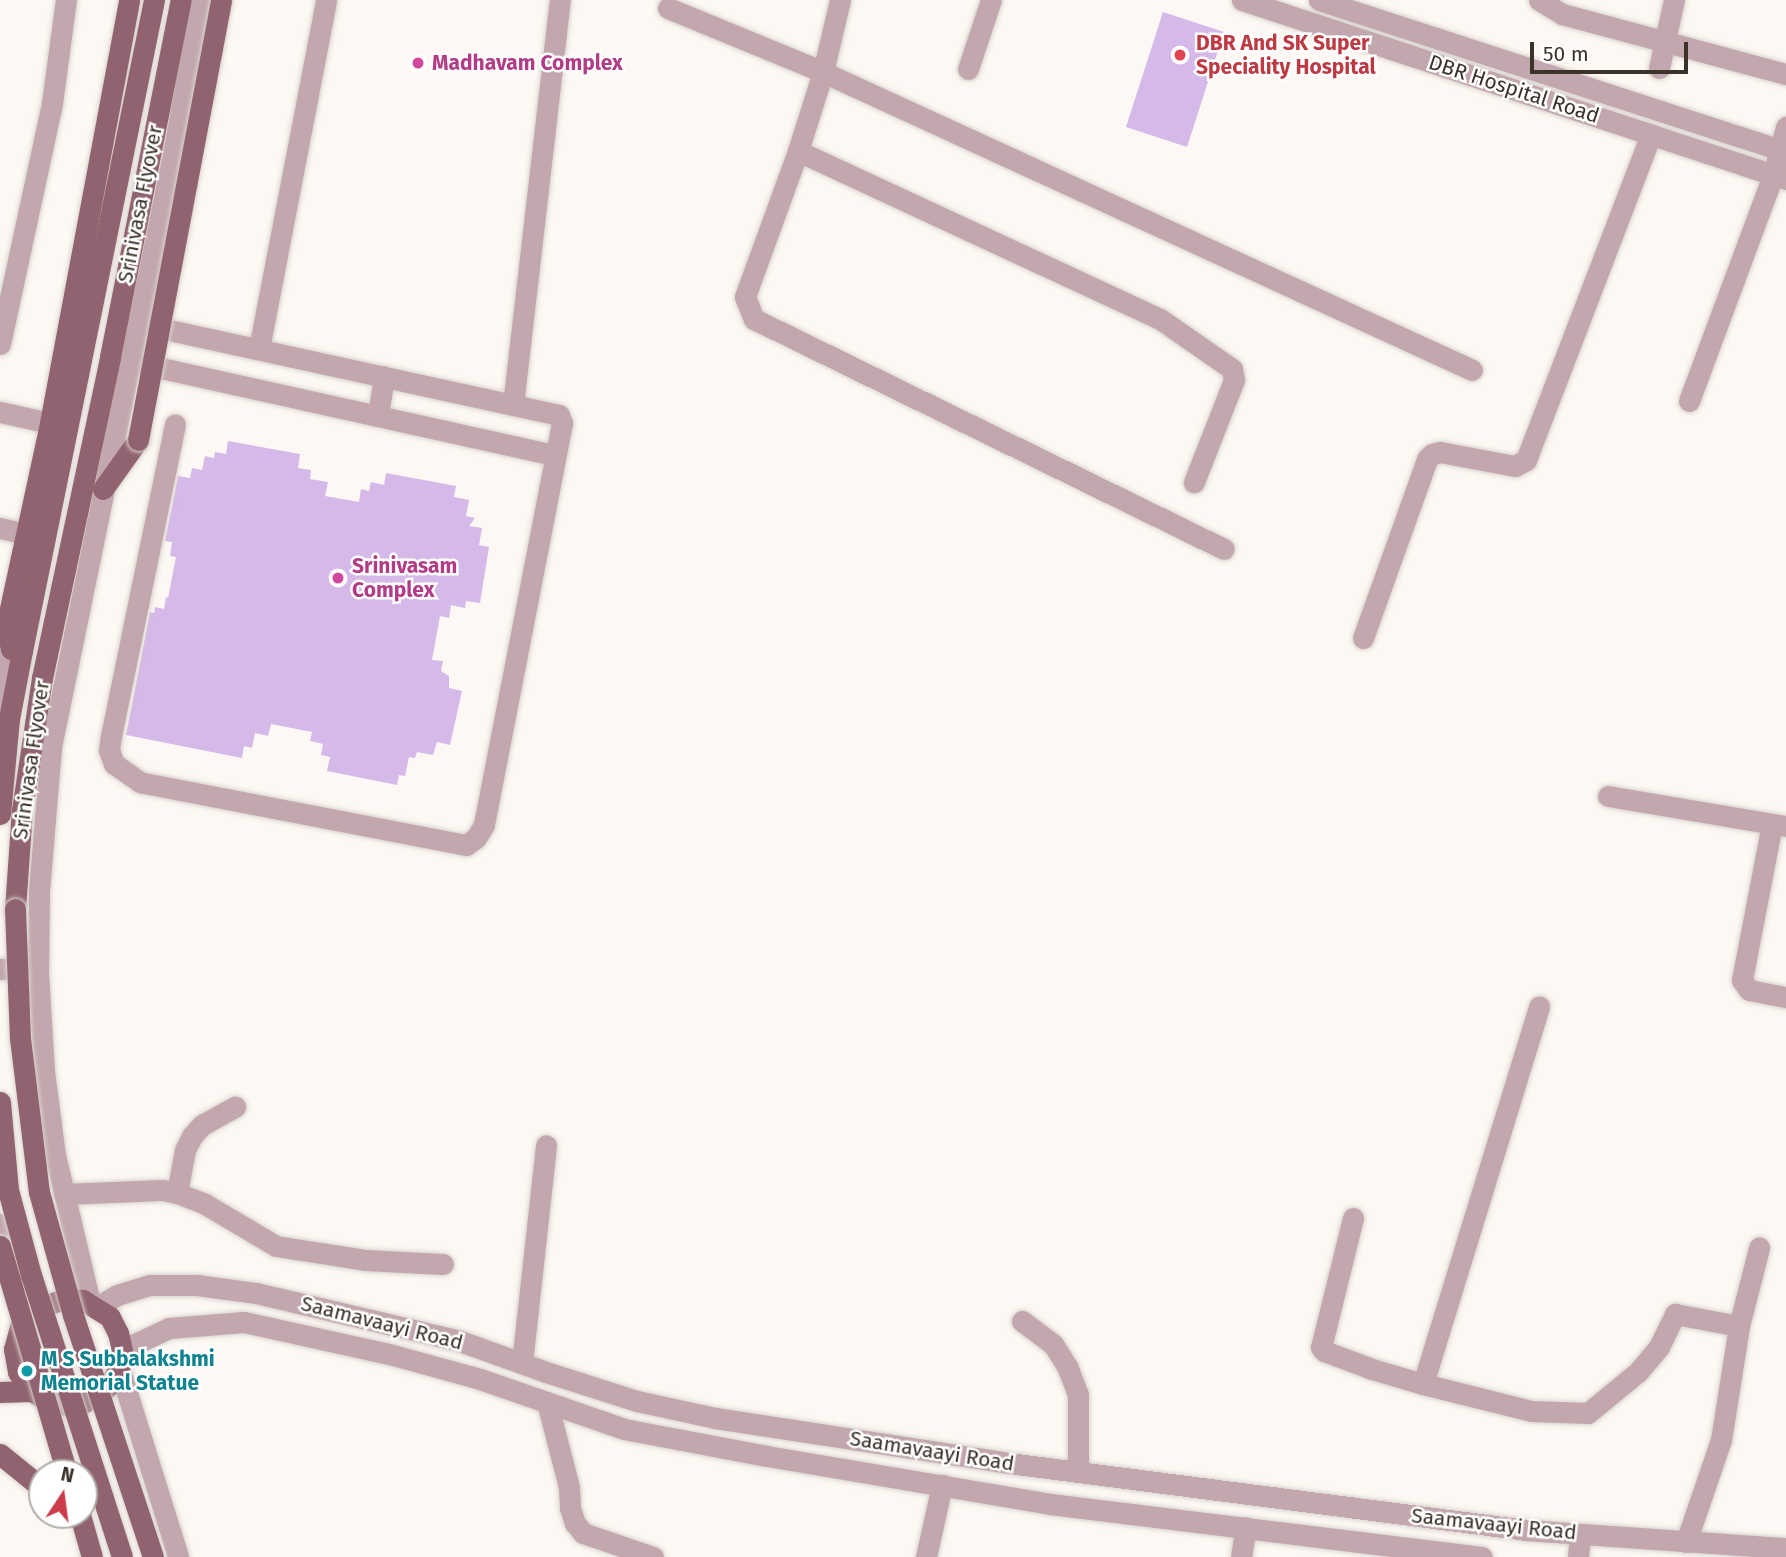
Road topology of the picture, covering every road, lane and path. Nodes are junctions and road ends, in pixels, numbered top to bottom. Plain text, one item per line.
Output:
1 (66, 0) edge
2 (129, 0) edge
3 (146, 0) edge
4 (154, 0) edge
5 (181, 0) edge
6 (201, 0) edge
7 (221, 0) edge
8 (326, 0) edge
9 (561, 0) edge
10 (840, 0) edge
11 (991, 0) edge
12 (1242, 0) edge
13 (1319, 0) edge
14 (1539, 0) edge
15 (1674, 0) edge
16 (668, 8) dead end
17 (1665, 41) junction
18 (1659, 68) dead end
19 (968, 69) dead end
20 (823, 72) junction
21 (1786, 74) edge
22 (1786, 127) edge
23 (1651, 134) junction
24 (798, 151) junction
25 (1783, 151) edge
26 (1779, 177) edge
27 (137, 323) junction
28 (0, 344) edge
29 (259, 349) junction
30 (129, 361) junction
31 (1472, 370) dead end
32 (384, 376) junction
33 (1689, 401) dead end
34 (513, 405) junction
35 (0, 412) edge
36 (378, 415) junction
37 (50, 423) junction
38 (175, 425) dead end
39 (555, 455) junction
40 (1194, 482) dead end
41 (103, 489) junction
42 (0, 528) edge
43 (27, 534) junction
44 (1224, 549) dead end
45 (1363, 638) dead end
46 (6, 660) edge
47 (0, 700) edge
48 (1608, 796) dead end
49 (0, 814) edge
50 (1779, 825) edge
51 (38, 942) junction
52 (0, 945) edge
53 (38, 968) junction
54 (0, 969) edge
55 (1786, 998) edge
56 (1539, 1006) dead end
57 (0, 1102) edge
58 (235, 1107) dead end
59 (546, 1145) dead end
60 (177, 1193) junction
61 (64, 1194) junction
62 (1353, 1218) dead end
63 (0, 1224) edge
64 (0, 1246) edge
65 (1759, 1248) dead end
66 (443, 1264) dead end
67 (94, 1305) junction
68 (1023, 1321) dead end
69 (1739, 1326) junction
70 (12, 1337) edge
71 (120, 1359) junction
72 (522, 1363) junction
73 (1423, 1384) junction
74 (0, 1392) edge
75 (40, 1396) junction
76 (547, 1402) junction
77 (0, 1454) edge
78 (63, 1459) edge
79 (67, 1459) edge
80 (1079, 1472) junction
81 (28, 1477) edge
82 (942, 1485) junction
83 (1247, 1527) junction
84 (85, 1529) edge
85 (88, 1529) edge
86 (1580, 1534) junction
87 (1686, 1542) junction
88 (1786, 1548) edge
89 (92, 1557) edge
90 (102, 1557) edge
91 (122, 1557) edge
92 (153, 1557) edge
93 (178, 1557) edge
94 (653, 1557) edge
95 (926, 1557) edge
96 (1241, 1557) edge
97 (1482, 1557) edge
98 (1578, 1557) edge

1 - 28 street
2 - 37 main road
3 - 46 street
4 - 49 main road, Srinivasa Flyover
5 - 92 main road, Srinivasa Flyover, bridge
6 - 27 street
7 - 41 main road, bridge
8 - 29 street
9 - 34 street
10 - 20 street
11 - 19 street
12 - 23 street, DBR Hospital Road
13 - 25 street, DBR Hospital Road
14 - 17 street
15 - 17 street
16 - 20 street
17 - 18 street
17 - 21 street
20 - 24 street
20 - 31 street
22 - 25 street
23 - 26 street, DBR Hospital Road
23 - 45 street
24 - 40 street
24 - 44 street
25 - 26 street
26 - 33 street
27 - 29 street
27 - 30 street
29 - 32 street
30 - 36 street
30 - 41 street
32 - 34 street
32 - 36 street
34 - 39 street
35 - 37 street
36 - 39 street
37 - 43 main road
38 - 39 street
41 - 51 street
42 - 43 street
43 - 46 main road
46 - 47 street
48 - 50 street
50 - 55 street
51 - 52 street
51 - 53 street
53 - 54 street
53 - 61 street
56 - 73 street
57 - 91 main road, bridge
58 - 60 street
59 - 72 street
60 - 61 street
60 - 66 street
61 - 67 street
62 - 73 street
63 - 70 street
64 - 78 main road, bridge
65 - 69 street
67 - 70 main road
67 - 71 main road
67 - 72 street, Saamavaayi Road
68 - 80 street
69 - 73 street
69 - 87 street
70 - 75 main road
71 - 75 main road
71 - 76 street, Saamavaayi Road
71 - 93 street
72 - 80 street, Saamavaayi Road
74 - 75 main road
75 - 79 street
76 - 82 street, Saamavaayi Road
76 - 94 street
77 - 81 main road
80 - 86 street, Saamavaayi Road
82 - 83 street, Saamavaayi Road
82 - 95 street
83 - 96 street
83 - 97 street, Saamavaayi Road
84 - 89 main road, bridge
85 - 90 street
86 - 87 street, Saamavaayi Road
86 - 98 street
87 - 88 street, Saamavaayi Road

